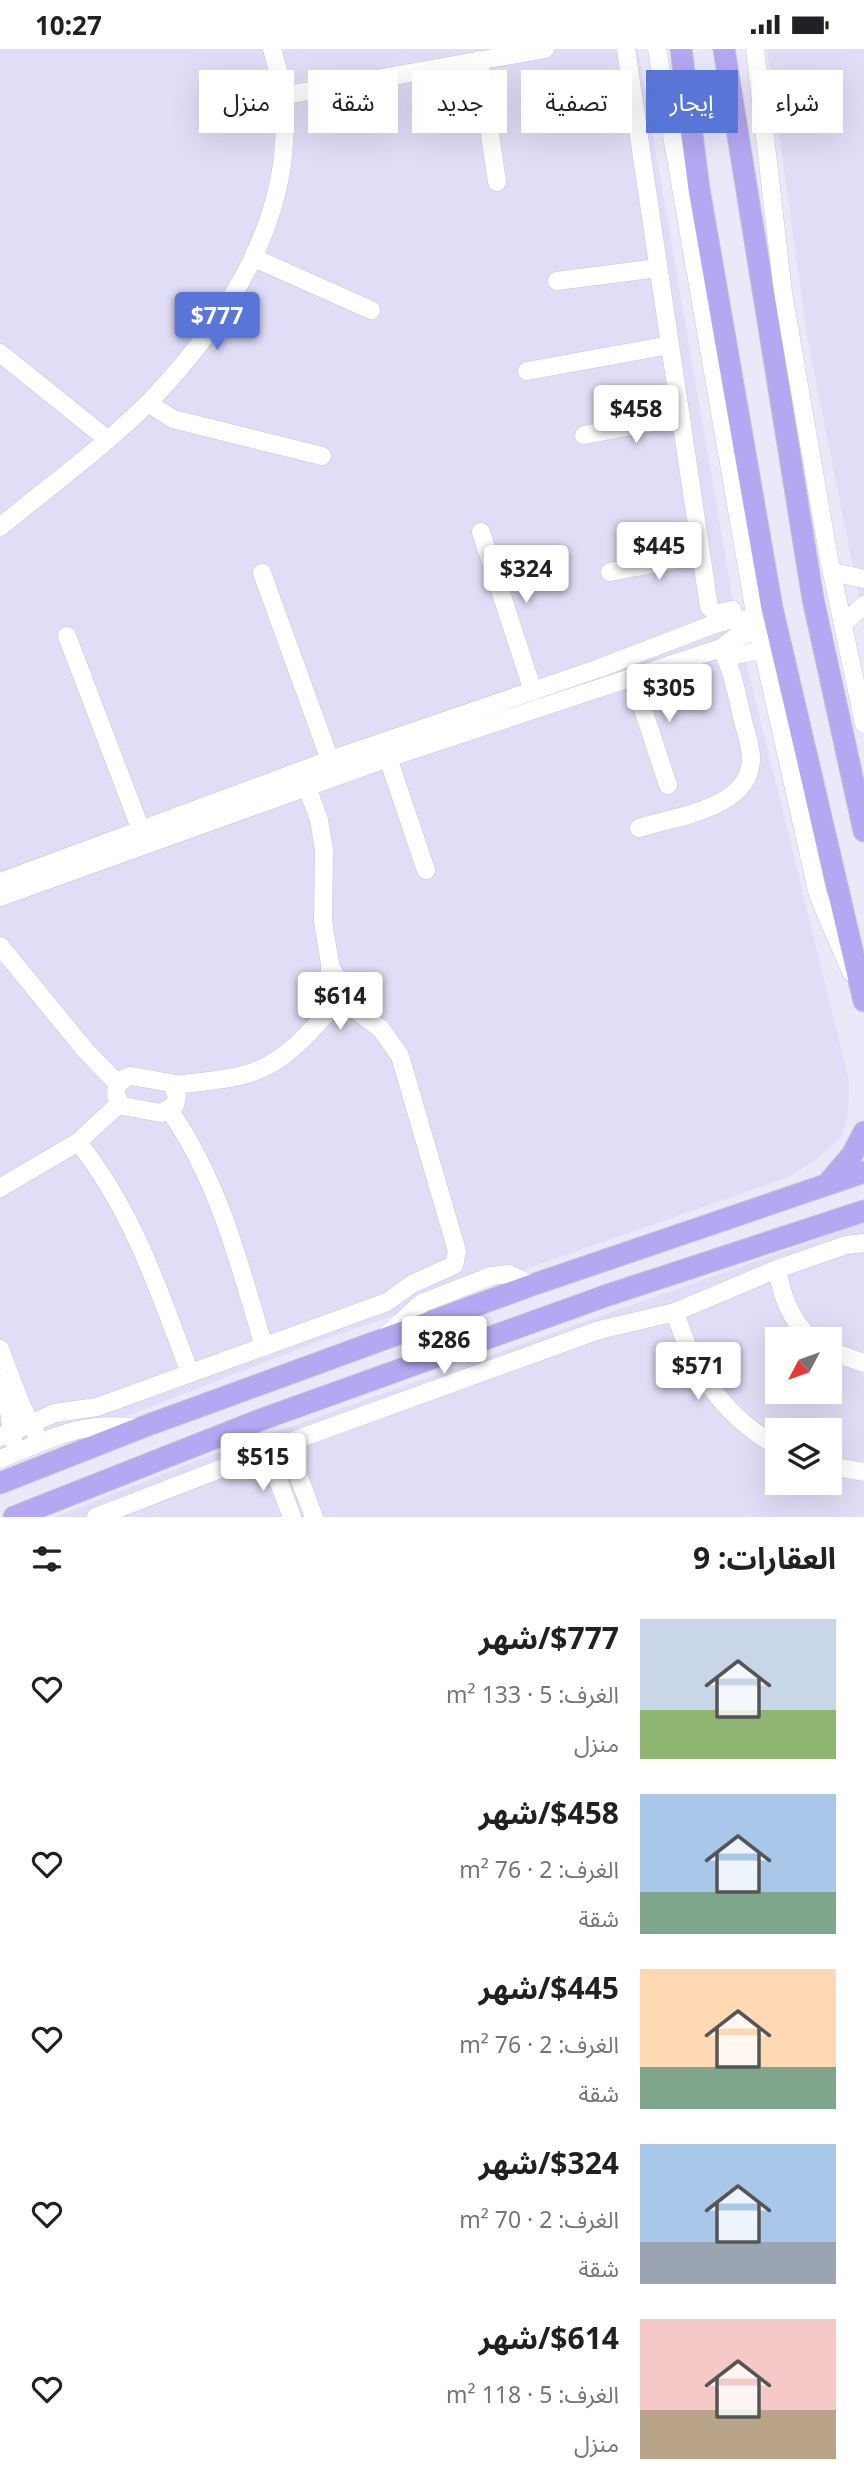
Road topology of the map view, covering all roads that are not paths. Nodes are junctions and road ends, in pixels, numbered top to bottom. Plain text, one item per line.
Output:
1 (272, 49) edge
2 (545, 49) edge
3 (625, 49) edge
4 (657, 49) edge
5 (681, 49) edge
6 (692, 49) edge
7 (755, 49) edge
8 (724, 54) edge
9 (479, 59) junction
10 (276, 70) edge
11 (294, 94) edge
12 (285, 133) edge
13 (497, 182) dead end
14 (699, 189) junction
15 (254, 258) junction
16 (658, 268) junction
17 (557, 281) dead end
18 (773, 295) junction
19 (371, 310) dead end
20 (670, 345) junction
21 (0, 353) edge
22 (527, 371) dead end
23 (148, 403) junction
24 (681, 417) junction
25 (584, 435) dead end
26 (107, 439) junction
27 (323, 456) dead end
28 (739, 477) junction
29 (0, 527) edge
30 (481, 532) dead end
31 (701, 555) junction
32 (610, 572) dead end
33 (833, 572) junction
34 (261, 573) dead end
35 (864, 579) edge
36 (864, 605) edge
37 (756, 618) junction
38 (843, 624) junction
39 (67, 636) dead end
40 (721, 648) junction
41 (762, 650) junction
42 (632, 676) junction
43 (533, 691) junction
44 (864, 724) edge
45 (388, 758) junction
46 (330, 760) junction
47 (668, 785) dead end
48 (307, 787) junction
49 (639, 828) dead end
50 (141, 830) junction
51 (864, 831) edge
52 (426, 870) dead end
53 (0, 882) edge
54 (0, 897) edge
55 (0, 946) edge
56 (864, 999) edge
57 (339, 1000) junction
58 (118, 1084) junction
59 (174, 1085) junction
60 (120, 1103) junction
61 (170, 1111) junction
62 (864, 1132) edge
63 (78, 1142) junction
64 (864, 1172) edge
65 (829, 1182) junction
66 (0, 1188) edge
67 (864, 1211) edge
68 (864, 1243) edge
69 (455, 1261) junction
70 (777, 1269) junction
71 (466, 1285) junction
72 (532, 1285) junction
73 (675, 1312) junction
74 (803, 1327) edge
75 (381, 1340) junction
76 (264, 1347) junction
77 (0, 1349) edge
78 (842, 1355) edge
79 (864, 1363) edge
80 (190, 1373) junction
81 (0, 1385) edge
82 (15, 1409) junction
83 (30, 1425) junction
84 (141, 1428) junction
85 (7, 1434) edge
86 (765, 1437) edge
87 (298, 1439) junction
88 (41, 1443) junction
89 (260, 1453) junction
90 (6, 1457) edge
91 (842, 1469) edge
92 (864, 1472) edge
93 (0, 1483) edge
94 (14, 1517) edge
95 (96, 1517) edge
96 (292, 1517) edge
97 (314, 1517) edge

1 - 10 street
2 - 9 street
3 - 16 street
4 - 28 street
5 - 14 main road
6 - 14 main road
7 - 18 street
8 - 18 main road
9 - 11 street
9 - 13 street
12 - 15 street
14 - 28 main road
15 - 19 street
15 - 23 street
16 - 17 street
16 - 20 street
18 - 33 street
18 - 51 main road
20 - 22 street
20 - 24 street
21 - 26 street
23 - 26 street
23 - 27 street
24 - 25 street
24 - 31 street
26 - 29 street
28 - 37 street
28 - 56 main road
30 - 43 street
31 - 32 street
31 - 37 street
33 - 35 street
33 - 38 street
34 - 46 street
36 - 38 street
37 - 40 street
37 - 41 street
37 - 43 street
38 - 44 street
39 - 50 street
40 - 41 street
40 - 42 street
40 - 49 street
41 - 56 street
42 - 45 street
42 - 47 street
43 - 46 street
45 - 48 street
45 - 52 street
46 - 50 street
48 - 54 street
48 - 57 street
50 - 53 street
55 - 58 street
57 - 59 street
57 - 69 street
58 - 59 street
58 - 60 street
59 - 61 street
60 - 61 street
60 - 63 street
61 - 76 street
62 - 65 main road
63 - 66 street
63 - 80 street
64 - 65 main road
65 - 72 main road
67 - 94 main road
68 - 70 street
69 - 71 street
69 - 76 street
70 - 73 street
70 - 74 street
71 - 72 street
71 - 75 street
72 - 75 main road
73 - 86 street
73 - 87 street
75 - 84 main road
76 - 80 street
77 - 82 street
78 - 79 street
80 - 83 street
81 - 82 street
82 - 83 street
82 - 85 street
83 - 85 street
83 - 88 street
84 - 88 street
84 - 93 main road
85 - 90 street
87 - 89 street
87 - 97 street
88 - 90 street
89 - 95 street
89 - 96 street
91 - 92 street

